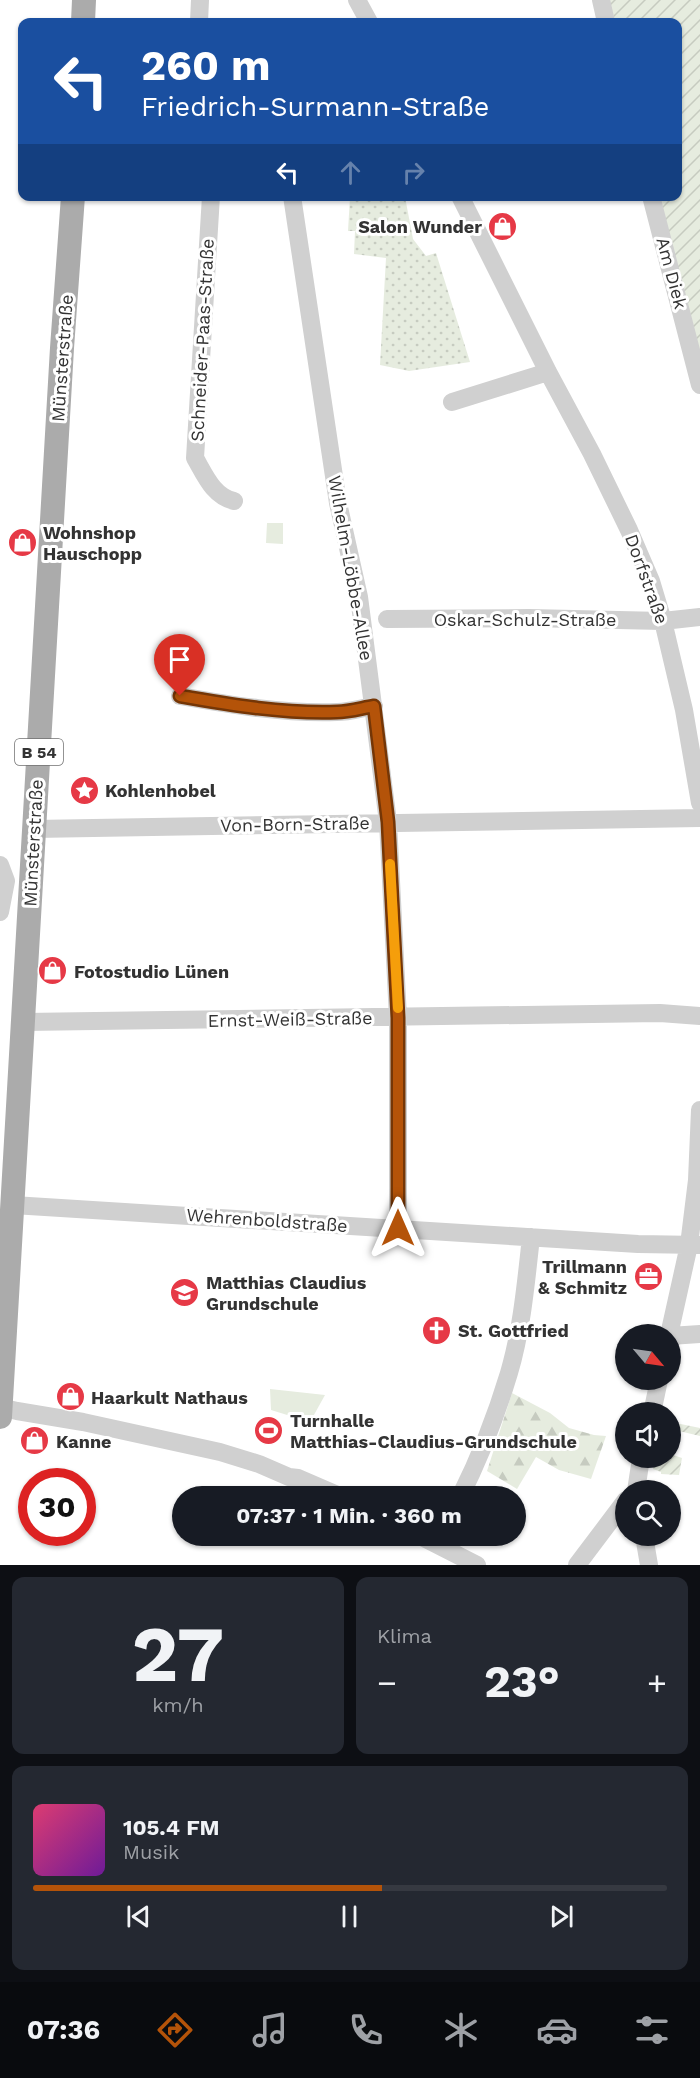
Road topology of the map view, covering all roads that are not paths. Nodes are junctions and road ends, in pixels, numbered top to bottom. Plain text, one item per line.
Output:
1 (84, 0) edge
2 (200, 0) edge
3 (357, 0) edge
4 (601, 0) edge
5 (83, 18) edge
6 (199, 18) edge
7 (367, 18) edge
8 (605, 18) edge
9 (73, 201) edge
10 (211, 201) edge
11 (293, 201) edge
12 (462, 201) edge
13 (652, 201) edge
14 (548, 372) junction
15 (700, 385) edge
16 (452, 402) dead end
17 (234, 501) dead end
18 (700, 616) edge
19 (387, 619) dead end
20 (663, 621) junction
21 (180, 696) dead end
22 (374, 706) junction
23 (700, 803) edge
24 (700, 818) edge
25 (388, 822) junction
26 (34, 829) junction
27 (0, 865) edge
28 (0, 912) edge
29 (700, 1016) edge
30 (398, 1018) junction
31 (24, 1022) junction
32 (700, 1110) edge
33 (13, 1205) junction
34 (398, 1228) junction
35 (531, 1237) junction
36 (694, 1245) edge
37 (673, 1324) edge
38 (700, 1334) edge
39 (681, 1335) edge
40 (0, 1407) edge
41 (0, 1417) edge
42 (317, 1486) edge
43 (465, 1486) edge
44 (615, 1515) edge
45 (448, 1546) edge
46 (646, 1546) edge
47 (477, 1565) edge
48 (577, 1565) edge
49 (649, 1565) edge

1 - 5 main road
2 - 6 street
3 - 7 street
4 - 8 street
9 - 26 main road, Münsterstraße / B 54
10 - 17 street, Schneider-Paas-Straße
11 - 22 street, Wilhelm-Löbbe-Allee
12 - 14 street, Dorfstraße
13 - 15 street, Am Diek
14 - 16 street
14 - 20 street, Dorfstraße
18 - 20 street, Oskar-Schulz-Straße
19 - 20 street, Oskar-Schulz-Straße
20 - 23 street, Dorfstraße
21 - 22 street
22 - 25 street, Wilhelm-Löbbe-Allee
24 - 25 street, Von-Born-Straße
25 - 26 street, Von-Born-Straße
25 - 30 street, Wilhelm-Löbbe-Allee
26 - 31 main road, Münsterstraße / B 54
27 - 28 street
29 - 30 street, Ernst-Weiß-Straße
30 - 31 street, Ernst-Weiß-Straße
30 - 34 street, Wilhelm-Löbbe-Allee
31 - 33 main road, Münsterstraße / B 54
32 - 36 street
33 - 34 street, Wehrenboldstraße
33 - 40 main road, Münsterstraße / B 54
34 - 35 street, Wehrenboldstraße
35 - 36 street, Wehrenboldstraße
35 - 43 street
36 - 37 street
38 - 39 street
40 - 41 main road, Münsterstraße / B 54
40 - 42 street
44 - 48 street
45 - 47 street
46 - 49 street

